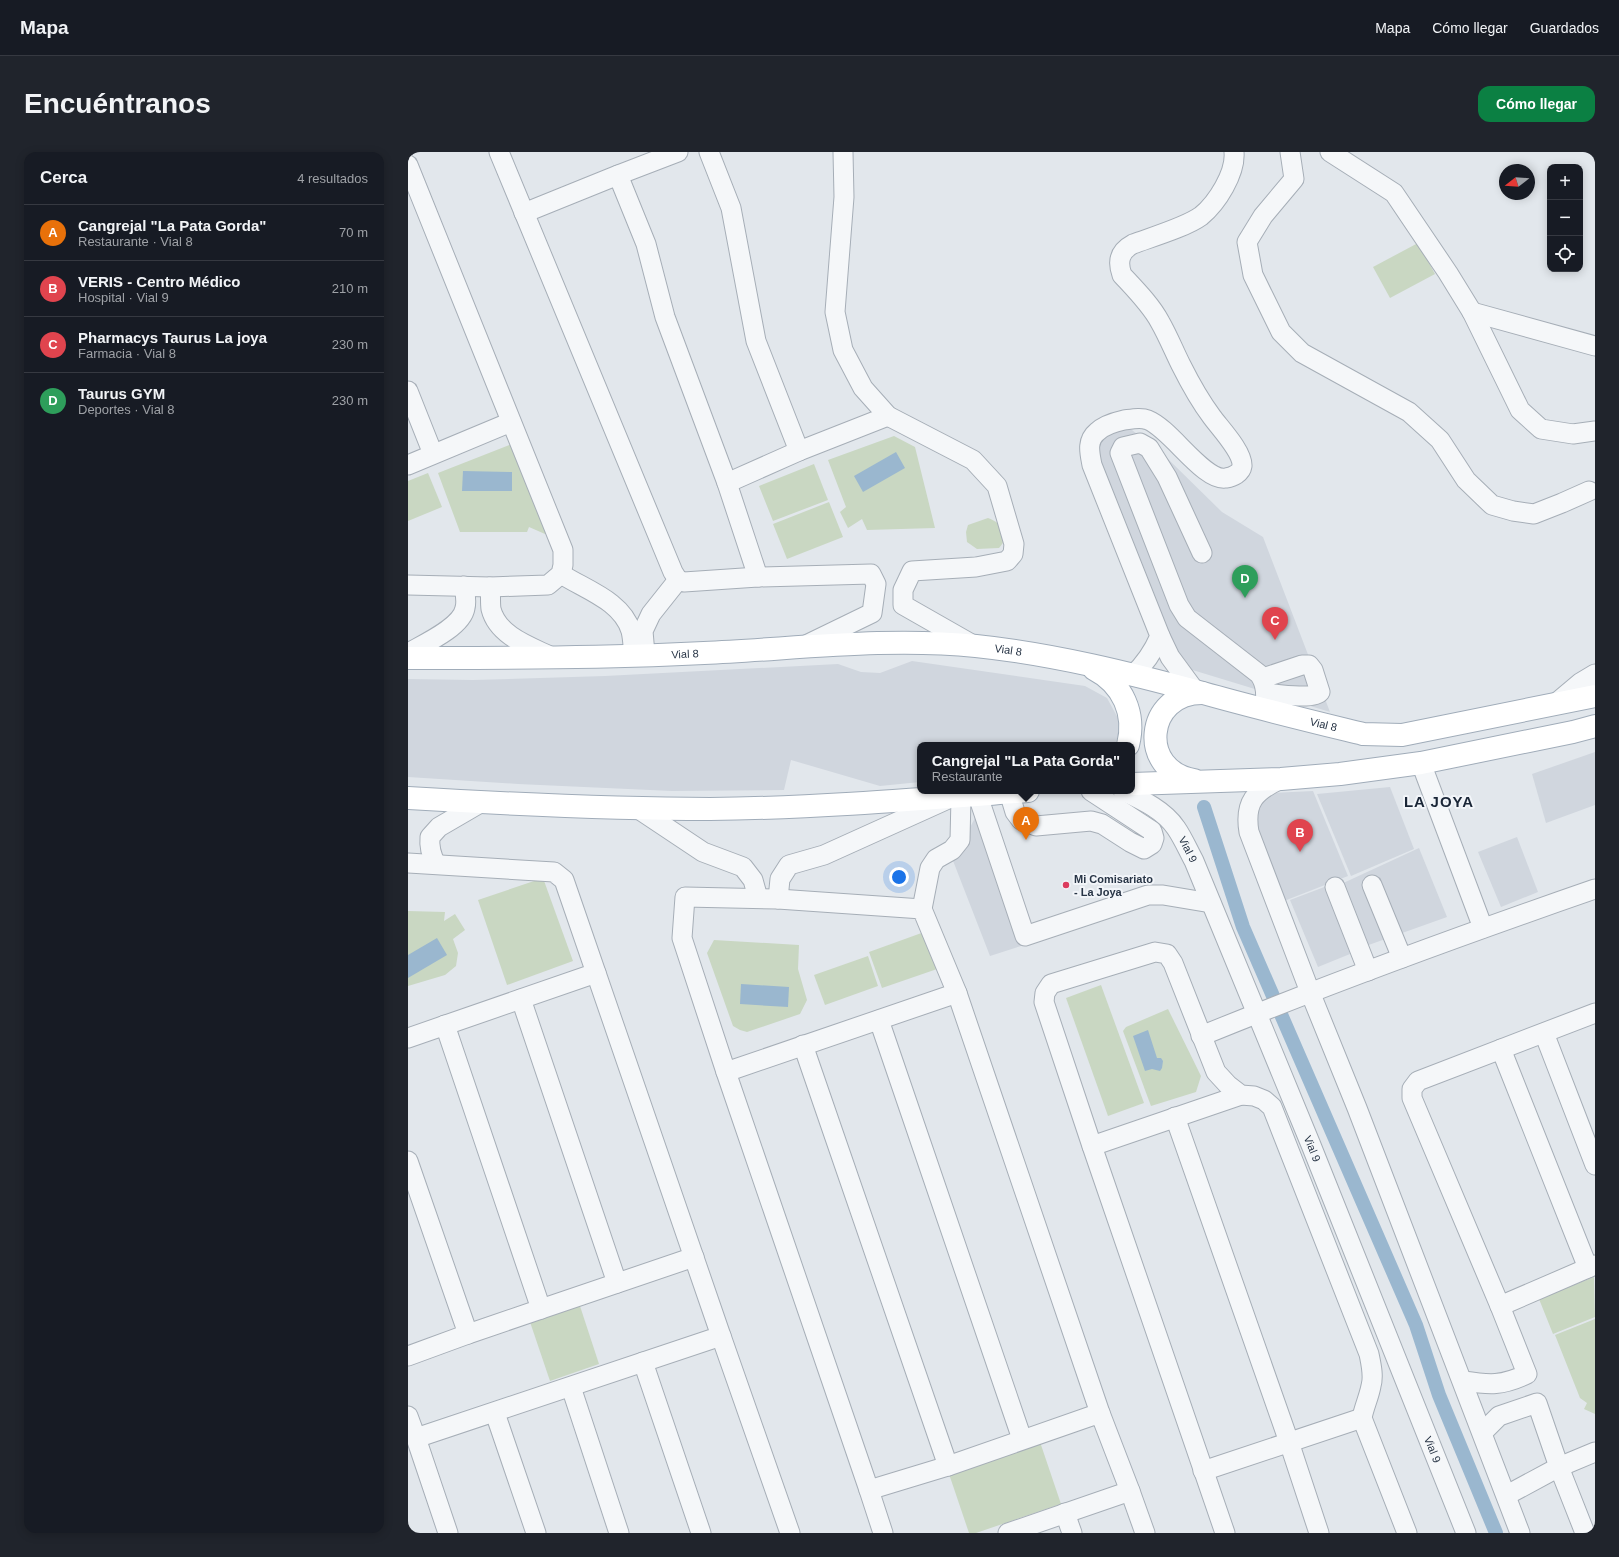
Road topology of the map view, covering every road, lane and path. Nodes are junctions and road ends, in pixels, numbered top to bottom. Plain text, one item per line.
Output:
1 (499, 152) edge
2 (678, 152) edge
3 (709, 152) edge
4 (843, 152) edge
5 (1234, 152) edge
6 (1290, 152) edge
7 (1330, 152) edge
8 (409, 170) edge
9 (618, 175) junction
10 (524, 212) junction
11 (1472, 312) junction
12 (1595, 346) edge
13 (408, 390) edge
14 (888, 416) junction
15 (511, 422) junction
16 (1595, 432) edge
17 (799, 451) junction
18 (433, 454) junction
19 (408, 465) edge
20 (727, 483) junction
21 (1589, 491) dead end
22 (1202, 553) dead end
23 (561, 574) junction
24 (1168, 576) junction
25 (758, 577) junction
26 (1137, 579) junction
27 (678, 580) junction
28 (408, 585) edge
29 (464, 586) junction
30 (490, 587) junction
31 (1160, 636) junction
32 (802, 646) junction
33 (975, 646) junction
34 (408, 653) edge
35 (639, 656) junction
36 (408, 658) edge
37 (554, 658) junction
38 (1081, 663) junction
39 (1595, 674) edge
40 (1134, 675) junction
41 (1199, 692) junction
42 (1264, 694) junction
43 (1595, 696) edge
44 (1555, 704) junction
45 (1595, 726) edge
46 (1129, 742) edge
47 (1421, 763) junction
48 (1281, 779) junction
49 (1202, 781) junction
50 (1135, 784) edge
51 (997, 794) edge
52 (1019, 794) edge
53 (1096, 794) edge
54 (1129, 794) edge
55 (963, 797) junction
56 (408, 798) edge
57 (482, 802) junction
58 (637, 808) junction
59 (408, 863) edge
60 (436, 864) junction
61 (1372, 885) dead end
62 (1335, 887) dead end
63 (1595, 889) edge
64 (758, 898) junction
65 (778, 899) junction
66 (1211, 904) junction
67 (922, 909) junction
68 (1483, 928) junction
69 (1402, 958) junction
70 (1368, 971) junction
71 (596, 973) junction
72 (1310, 992) junction
73 (957, 993) junction
74 (521, 999) junction
75 (1257, 1013) junction
76 (1595, 1013) edge
77 (879, 1020) junction
78 (445, 1025) junction
79 (1544, 1033) junction
80 (1201, 1036) junction
81 (408, 1038) edge
82 (803, 1045) junction
83 (1501, 1049) junction
84 (726, 1072) junction
85 (1242, 1094) junction
86 (1175, 1117) junction
87 (1092, 1146) junction
88 (408, 1161) edge
89 (1595, 1165) edge
90 (694, 1258) junction
91 (1591, 1266) edge
92 (617, 1283) junction
93 (1500, 1306) junction
94 (541, 1309) junction
95 (468, 1334) junction
96 (721, 1336) junction
97 (408, 1356) edge
98 (644, 1362) junction
99 (1463, 1381) junction
100 (571, 1387) junction
101 (495, 1413) junction
102 (1100, 1413) junction
103 (408, 1416) edge
104 (1362, 1418) junction
105 (1483, 1432) junction
106 (416, 1438) junction
107 (1022, 1439) junction
108 (1289, 1442) junction
109 (1595, 1452) edge
110 (948, 1466) junction
111 (1559, 1467) junction
112 (1203, 1471) junction
113 (869, 1490) junction
114 (1130, 1491) junction
115 (1507, 1495) junction
116 (1065, 1513) junction
117 (448, 1533) edge
118 (536, 1533) edge
119 (619, 1533) edge
120 (701, 1533) edge
121 (790, 1533) edge
122 (883, 1533) edge
123 (1008, 1533) edge
124 (1072, 1533) edge
125 (1145, 1533) edge
126 (1225, 1533) edge
127 (1318, 1533) edge
128 (1407, 1533) edge
129 (1466, 1533) edge
130 (1520, 1533) edge
131 (1585, 1533) edge

1 - 10 street
2 - 9 street
3 - 17 street
4 - 14 street
5 - 26 street
6 - 21 street
7 - 11 street
8 - 15 street
9 - 10 street
9 - 20 street
10 - 27 street
11 - 12 street
11 - 16 street
13 - 18 street
14 - 17 street
14 - 33 street
15 - 18 street
15 - 23 street
17 - 20 street
18 - 19 street
20 - 25 street
22 - 24 street
23 - 30 street
23 - 35 street
24 - 26 street
24 - 42 street
25 - 27 street
25 - 32 street
26 - 31 street
27 - 35 street
28 - 29 street
29 - 30 street
29 - 34 street
30 - 37 street
31 - 40 street
31 - 41 street
32 - 33 main road, Vial 8
32 - 35 main road, Vial 8
33 - 38 main road, Vial 8
35 - 37 main road, Vial 8
36 - 37 main road, Vial 8
38 - 40 main road, Vial 8
38 - 46 main road
39 - 44 street
40 - 41 main road, Vial 8
41 - 42 main road, Vial 8
41 - 49 main road
42 - 44 main road, Vial 8
43 - 44 main road, Vial 8
45 - 47 main road
47 - 48 main road
47 - 68 street
48 - 49 main road
48 - 72 street
49 - 50 main road
51 - 55 main road
52 - 53 street
54 - 66 street, Vial 9
55 - 58 main road
55 - 65 street
55 - 66 street
55 - 67 street
56 - 57 main road
57 - 58 main road
57 - 60 street
58 - 64 street
59 - 60 street
60 - 71 street
61 - 69 street
62 - 70 street
63 - 68 street
64 - 65 street
64 - 84 street
65 - 67 street
66 - 75 street, Vial 9
67 - 73 street
68 - 69 street
69 - 70 street
70 - 72 street
71 - 74 street
71 - 90 street
72 - 75 street
72 - 99 street
73 - 77 street
73 - 102 street
74 - 78 street
74 - 92 street
75 - 80 street
75 - 129 street, Vial 9
76 - 79 street
77 - 82 street
77 - 107 street
78 - 81 street
78 - 94 street
79 - 83 street
79 - 89 street
80 - 85 street
80 - 87 street
82 - 84 street
82 - 110 street
83 - 91 street
83 - 93 street
84 - 113 street
85 - 86 street
85 - 104 street
86 - 87 street
86 - 108 street
87 - 112 street
88 - 95 street
90 - 92 street
90 - 96 street
91 - 93 street
92 - 94 street
93 - 99 street
94 - 95 street
95 - 97 street
96 - 98 street
96 - 121 street
98 - 100 street
98 - 120 street
99 - 105 street
100 - 101 street
100 - 119 street
101 - 106 street
101 - 118 street
102 - 107 street
102 - 114 street
103 - 106 street
104 - 108 street
104 - 128 street
105 - 111 street
105 - 115 street
106 - 117 street
107 - 110 street
108 - 112 street
108 - 127 street
109 - 111 street
110 - 113 street
111 - 115 street
111 - 131 street
112 - 126 street
113 - 122 street
114 - 116 street
114 - 125 street
115 - 130 street
116 - 123 street
116 - 124 street

